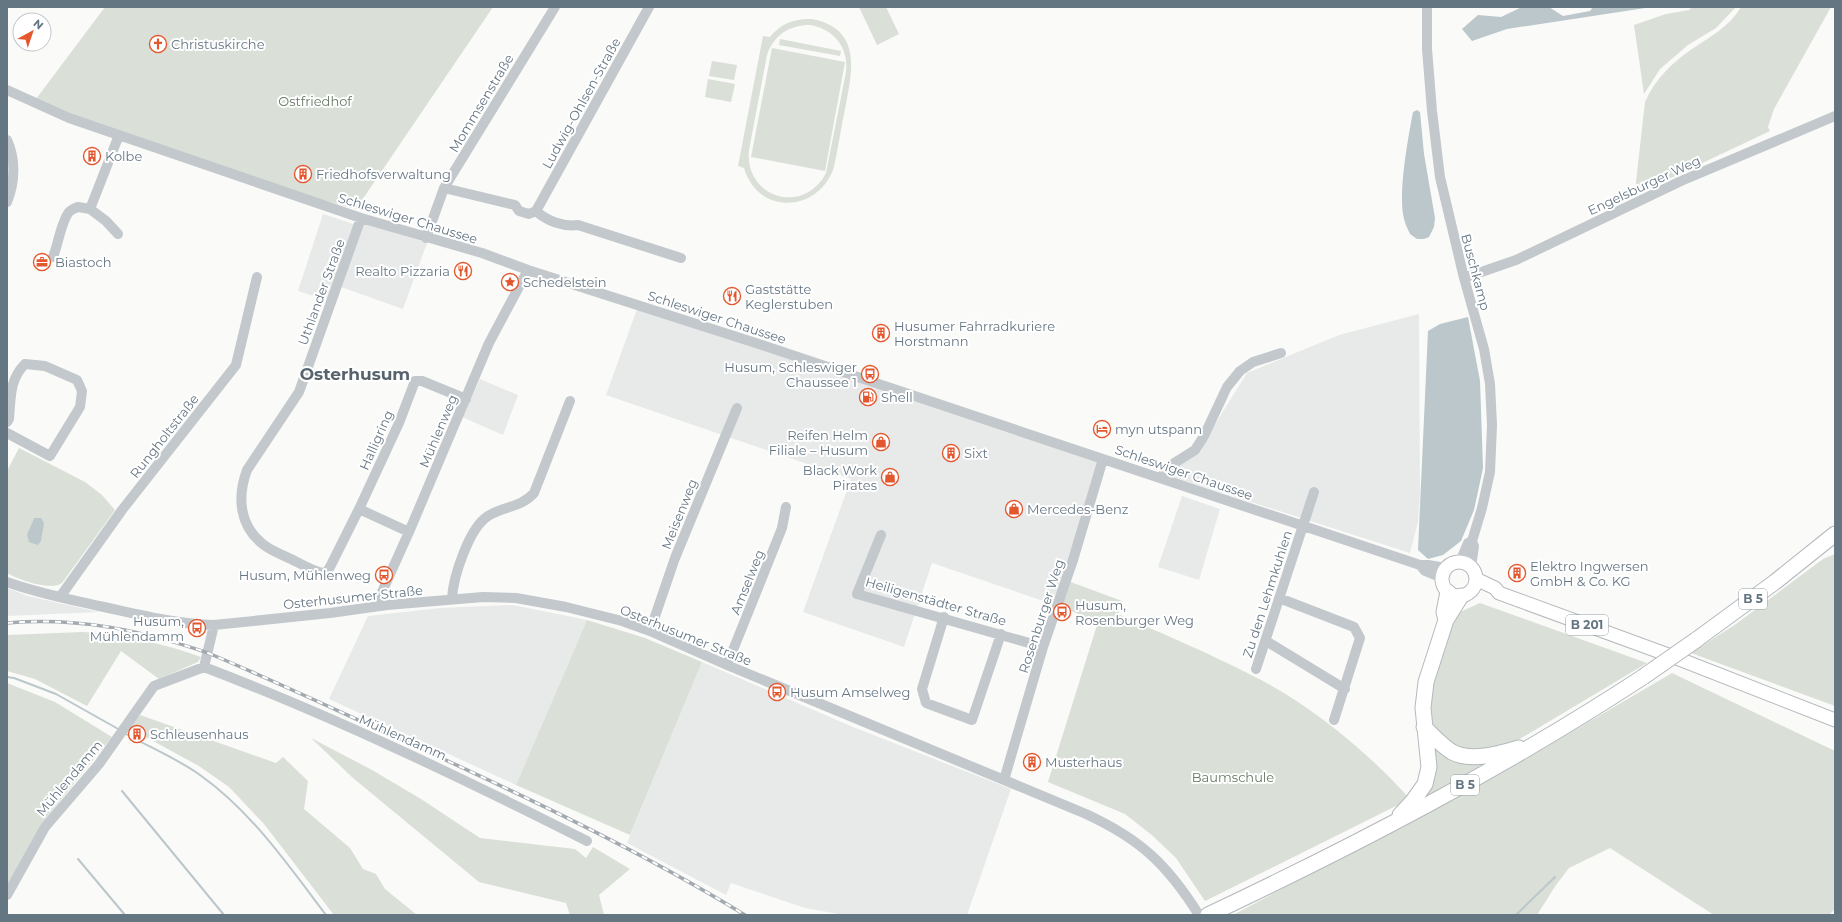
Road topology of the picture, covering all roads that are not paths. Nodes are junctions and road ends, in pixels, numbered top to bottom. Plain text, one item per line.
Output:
1 (555, 7) edge
2 (649, 7) edge
3 (1427, 7) edge
4 (7, 90) edge
5 (1835, 116) edge
6 (119, 135) junction
7 (7, 140) edge
8 (444, 188) junction
9 (7, 202) edge
10 (90, 208) junction
11 (536, 211) junction
12 (361, 218) junction
13 (118, 234) dead end
14 (426, 238) junction
15 (53, 257) dead end
16 (681, 258) dead end
17 (528, 270) junction
18 (257, 277) dead end
19 (1464, 278) junction
20 (1281, 353) dead end
21 (466, 399) junction
22 (570, 401) dead end
23 (737, 408) dead end
24 (7, 422) edge
25 (7, 433) edge
26 (1103, 459) junction
27 (1161, 478) junction
28 (1314, 492) dead end
29 (786, 507) dead end
30 (359, 509) junction
31 (1303, 526) junction
32 (409, 532) junction
33 (1835, 534) edge
34 (881, 535) dead end
35 (1835, 546) edge
36 (1466, 564) junction
37 (1444, 573) junction
38 (1785, 574) junction
39 (7, 582) edge
40 (1465, 589) junction
41 (60, 597) junction
42 (1279, 598) junction
43 (452, 599) junction
44 (380, 606) junction
45 (944, 617) junction
46 (214, 625) junction
47 (650, 631) junction
48 (1001, 634) junction
49 (1266, 641) junction
50 (1044, 647) junction
51 (727, 665) junction
52 (204, 667) junction
53 (1256, 669) dead end
54 (1345, 689) junction
55 (1334, 720) dead end
56 (1835, 720) edge
57 (1424, 727) junction
58 (1544, 739) junction
59 (1004, 780) junction
60 (1383, 829) junction
61 (587, 841) dead end
62 (7, 895) edge
63 (1214, 912) edge
64 (1200, 915) edge

1 - 8 street, Mommsenstraße
2 - 11 street, Ludwig-Ohlsen-Straße
3 - 19 street, Buschkamp
4 - 6 street, Schleswiger Chaussee
5 - 19 street, Engelsburger Weg
6 - 10 street
6 - 12 street, Schleswiger Chaussee
7 - 9 street
8 - 11 street
8 - 14 street, Mommsenstraße
10 - 13 street
10 - 15 street
11 - 16 street
12 - 14 street, Schleswiger Chaussee
12 - 30 street, Uthlander Straße
14 - 17 street, Schleswiger Chaussee
17 - 21 street, Mühlenweg
17 - 26 street, Schleswiger Chaussee
18 - 41 street, Rungholtstraße
19 - 36 street, Buschkamp
20 - 27 street
21 - 30 street, Halligring
21 - 32 street, Mühlenweg
22 - 43 street
23 - 47 street, Meisenweg
24 - 25 street
26 - 27 street, Schleswiger Chaussee
26 - 50 street, Rosenburger Weg
27 - 31 street, Schleswiger Chaussee
28 - 31 street, Zu den Lehmkuhlen
29 - 51 street, Amselweg
30 - 32 street
31 - 37 street, Schleswiger Chaussee
31 - 42 street, Zu den Lehmkuhlen
32 - 44 street, Mühlenweg
33 - 38 highway, B 5
34 - 45 street, Heiligenstädter Straße
35 - 38 highway
36 - 37 main road
36 - 40 main road
37 - 40 main road
38 - 58 highway, B 5, bridge
39 - 41 street, Osterhusumer Straße
40 - 56 main road, B 201
40 - 57 highway
41 - 46 street, Osterhusumer Straße
42 - 49 street, Zu den Lehmkuhlen
42 - 54 street
43 - 44 street, Osterhusumer Straße
43 - 47 street, Osterhusumer Straße
44 - 46 street, Osterhusumer Straße
45 - 48 street, Heiligenstädter Straße
45 - 48 street
46 - 52 street
47 - 51 street, Osterhusumer Straße
48 - 50 street, Heiligenstädter Straße
49 - 53 street, Zu den Lehmkuhlen
49 - 54 street
50 - 59 street, Rosenburger Weg
51 - 59 street, Osterhusumer Straße
52 - 61 street, Mühlendamm
52 - 62 street, Mühlendamm
54 - 55 street
57 - 58 highway
57 - 60 highway
58 - 60 highway, B 5
59 - 64 street, Osterhusumer Straße
60 - 63 highway, B 5

